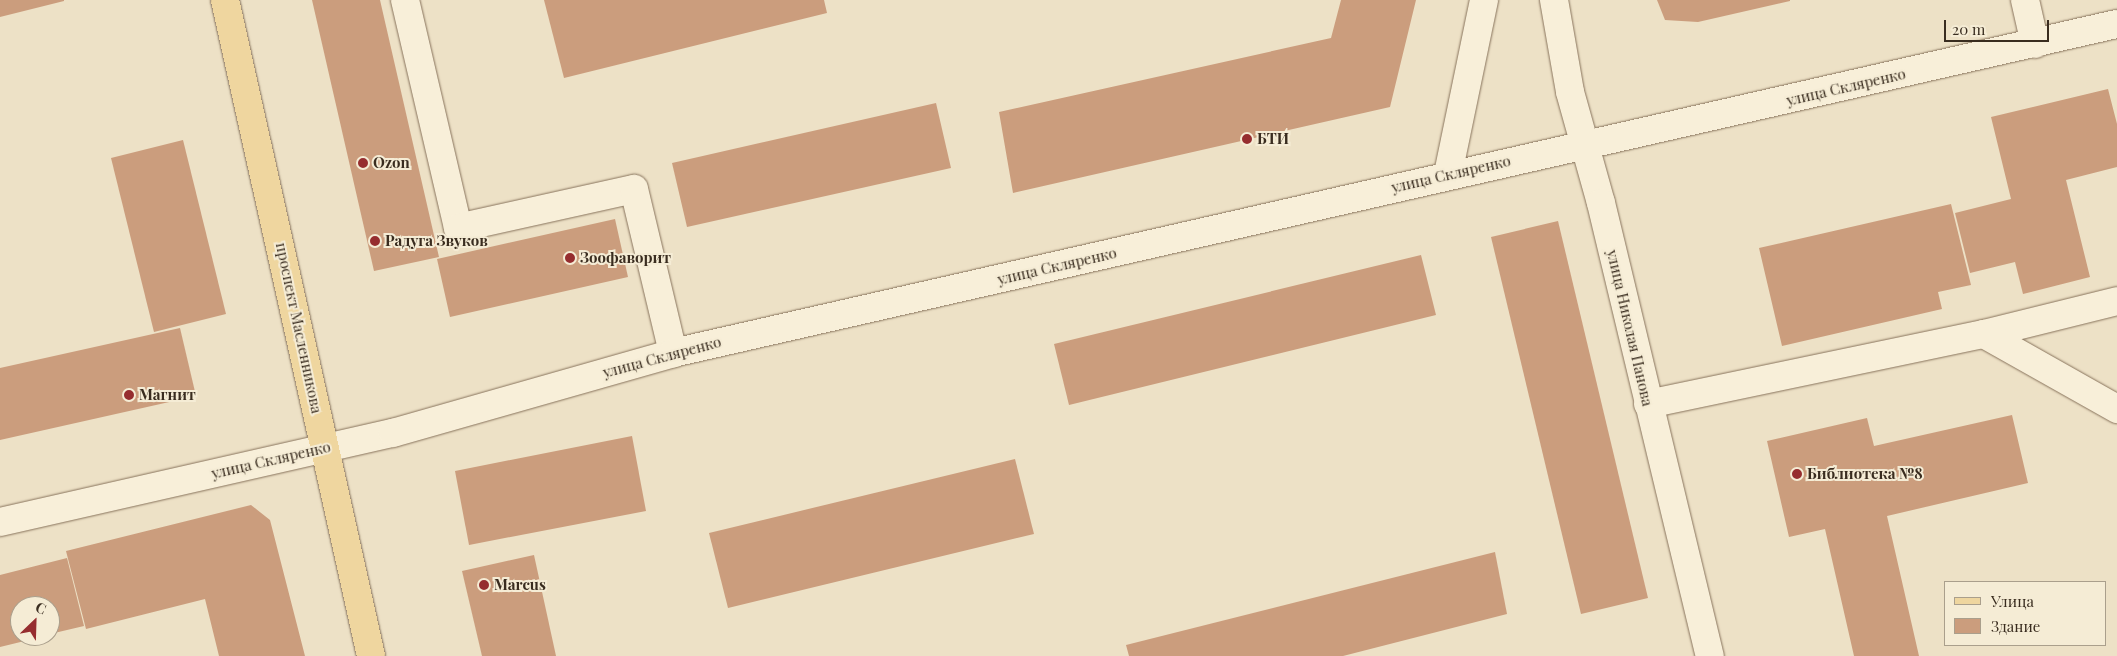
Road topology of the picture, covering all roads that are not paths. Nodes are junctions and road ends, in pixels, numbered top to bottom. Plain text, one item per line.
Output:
1 (225, 0) edge
2 (405, 0) edge
3 (1484, 0) edge
4 (1554, 0) edge
5 (2025, 0) edge
6 (2117, 24) edge
7 (2035, 44) junction
8 (1584, 145) junction
9 (1448, 174) junction
10 (2117, 301) edge
11 (1984, 334) junction
12 (673, 353) junction
13 (1648, 404) junction
14 (2117, 409) edge
15 (324, 448) junction
16 (0, 522) edge
17 (371, 656) edge
18 (1710, 656) edge

1 - 15 main road, проспект Масленникова
2 - 12 street
3 - 9 street
4 - 8 street, улица Николая Панова
5 - 7 street
6 - 7 street, улица Скляренко
7 - 8 street, улица Скляренко
8 - 9 street, улица Скляренко
8 - 13 street, улица Николая Панова
9 - 12 street, улица Скляренко
10 - 11 street
11 - 13 street
11 - 14 street
12 - 15 street, улица Скляренко
13 - 18 street, улица Николая Панова
15 - 16 street, улица Скляренко
15 - 17 main road, проспект Масленникова

